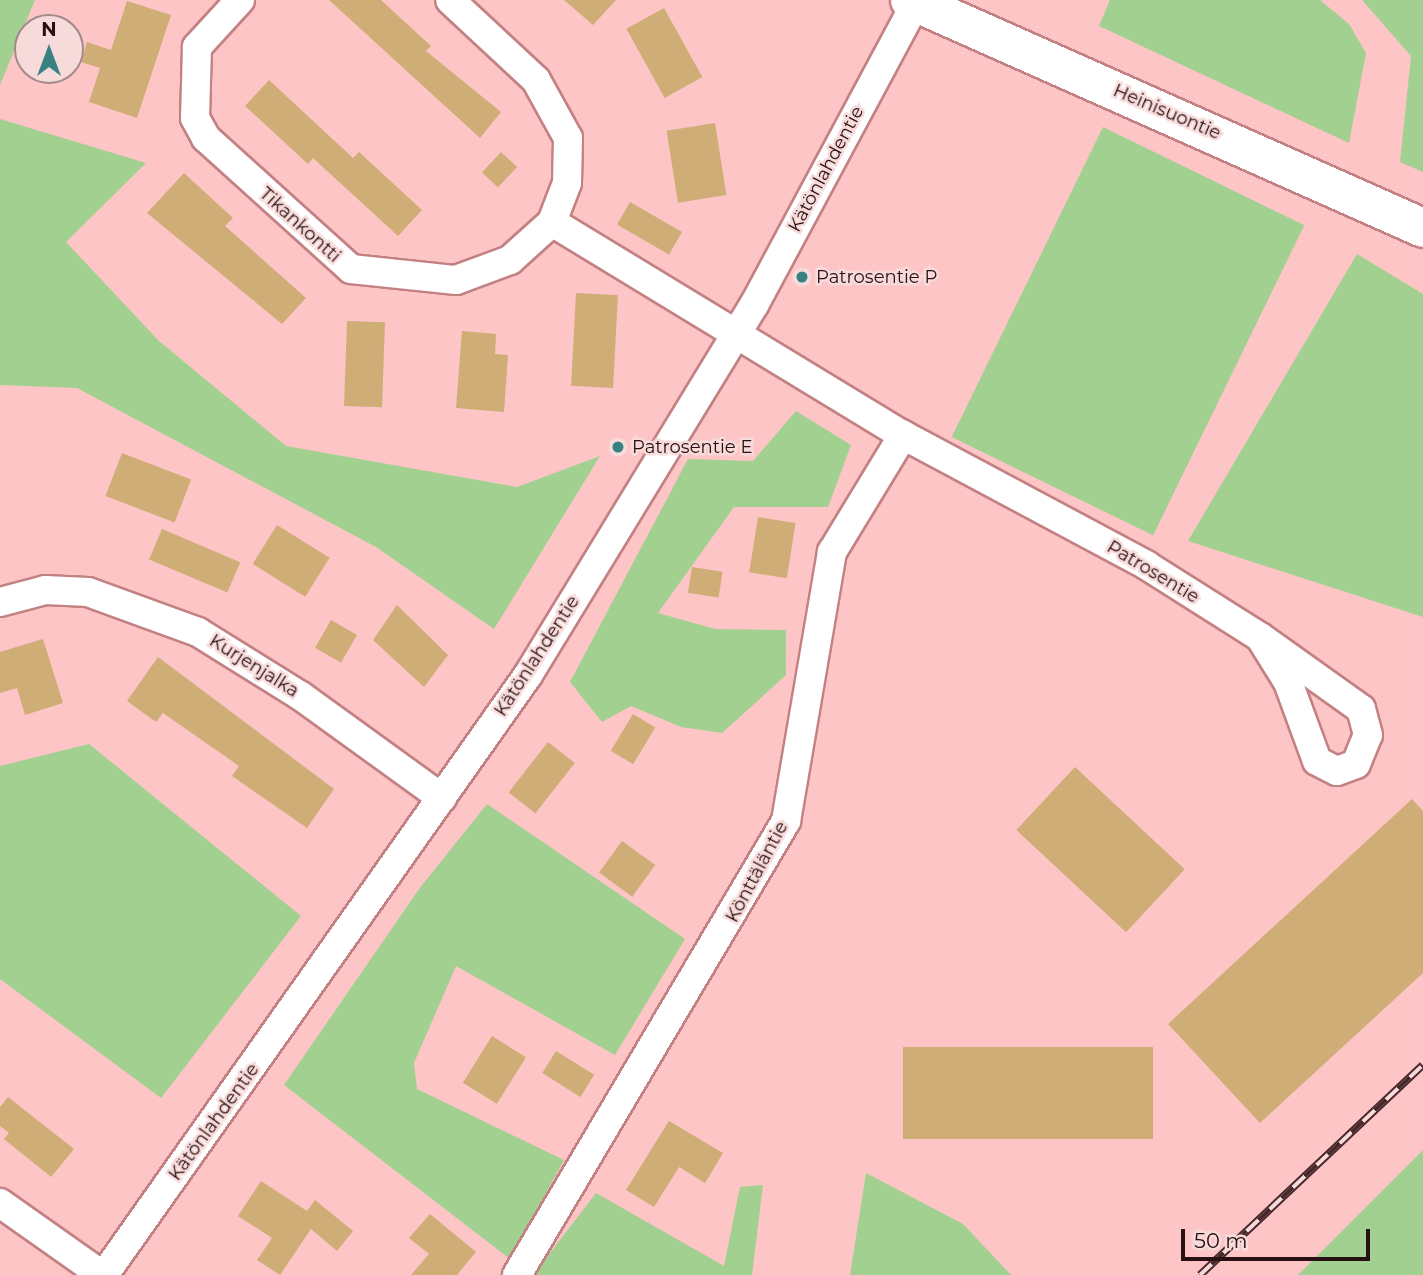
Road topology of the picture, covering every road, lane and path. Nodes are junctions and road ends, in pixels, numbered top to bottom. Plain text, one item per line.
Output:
1 (240, 0) edge
2 (450, 0) edge
3 (913, 2) edge
4 (552, 222) junction
5 (1423, 228) edge
6 (736, 332) junction
7 (904, 435) junction
8 (0, 602) edge
9 (1260, 637) junction
10 (442, 799) junction
11 (0, 1203) edge
12 (103, 1275) edge
13 (517, 1275) edge

1 - 4 street, Tikankontti
2 - 4 street, Tikankontti
3 - 5 street, Heinisuontie
3 - 6 street, Kätönlahdentie
4 - 6 street
6 - 7 street, Patrosentie
6 - 10 street, Kätönlahdentie
7 - 9 street, Patrosentie
7 - 13 street, Könttäläntie
8 - 10 street, Kurjenjalka
9 - 9 street, Patrosentie
10 - 12 street, Kätönlahdentie
11 - 12 street

